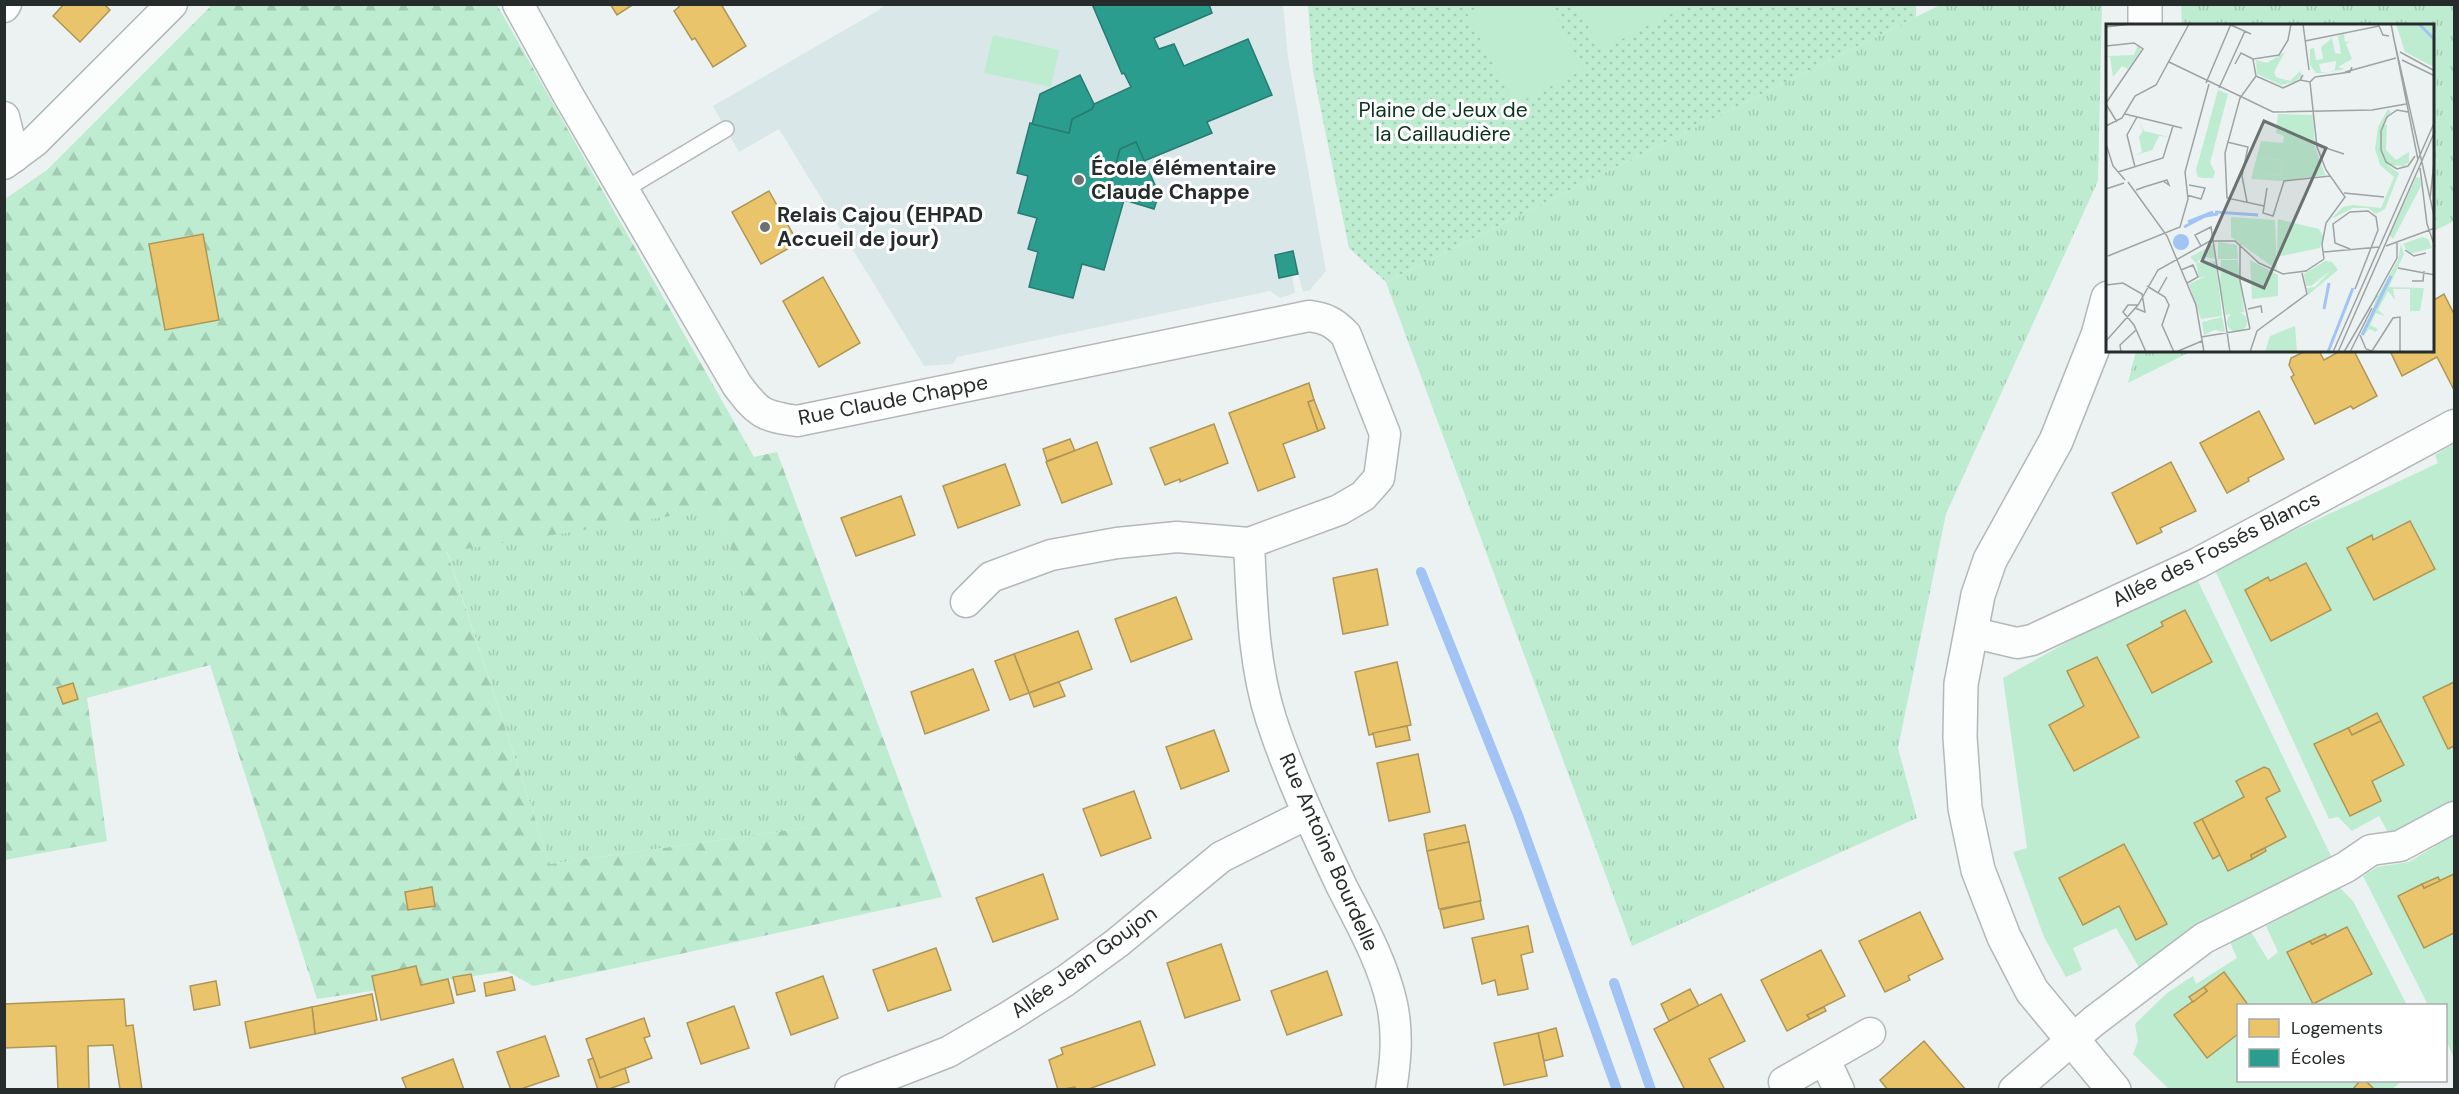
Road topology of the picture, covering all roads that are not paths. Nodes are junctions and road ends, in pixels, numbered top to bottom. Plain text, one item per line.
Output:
1 (172, 4) edge
2 (518, 4) edge
3 (2145, 4) edge
4 (2145, 24) edge
5 (4, 117) edge
6 (726, 129) dead end
7 (9, 161) edge
8 (624, 190) junction
9 (2106, 305) edge
10 (2454, 424) edge
11 (1249, 543) junction
12 (966, 602) dead end
13 (1970, 632) junction
14 (1307, 814) junction
15 (2454, 817) edge
16 (1870, 1033) dead end
17 (2072, 1040) junction
18 (1825, 1060) junction
19 (1784, 1082) dead end
20 (850, 1089) edge
21 (1391, 1089) edge
22 (1839, 1089) edge
23 (2014, 1089) edge
24 (2114, 1089) edge

1 - 7 street
2 - 8 street, Rue Claude Chappe
3 - 4 street
5 - 7 street
6 - 8 lane
8 - 11 street, Rue Claude Chappe
9 - 13 street
10 - 13 street, Allée des Fossés Blancs
11 - 12 street
11 - 14 street, Rue Antoine Bourdelle
13 - 17 street
14 - 20 street, Allée Jean Goujon
14 - 21 street, Rue Antoine Bourdelle
15 - 17 street
16 - 18 street
17 - 23 street
17 - 24 street
18 - 19 street
18 - 22 street

